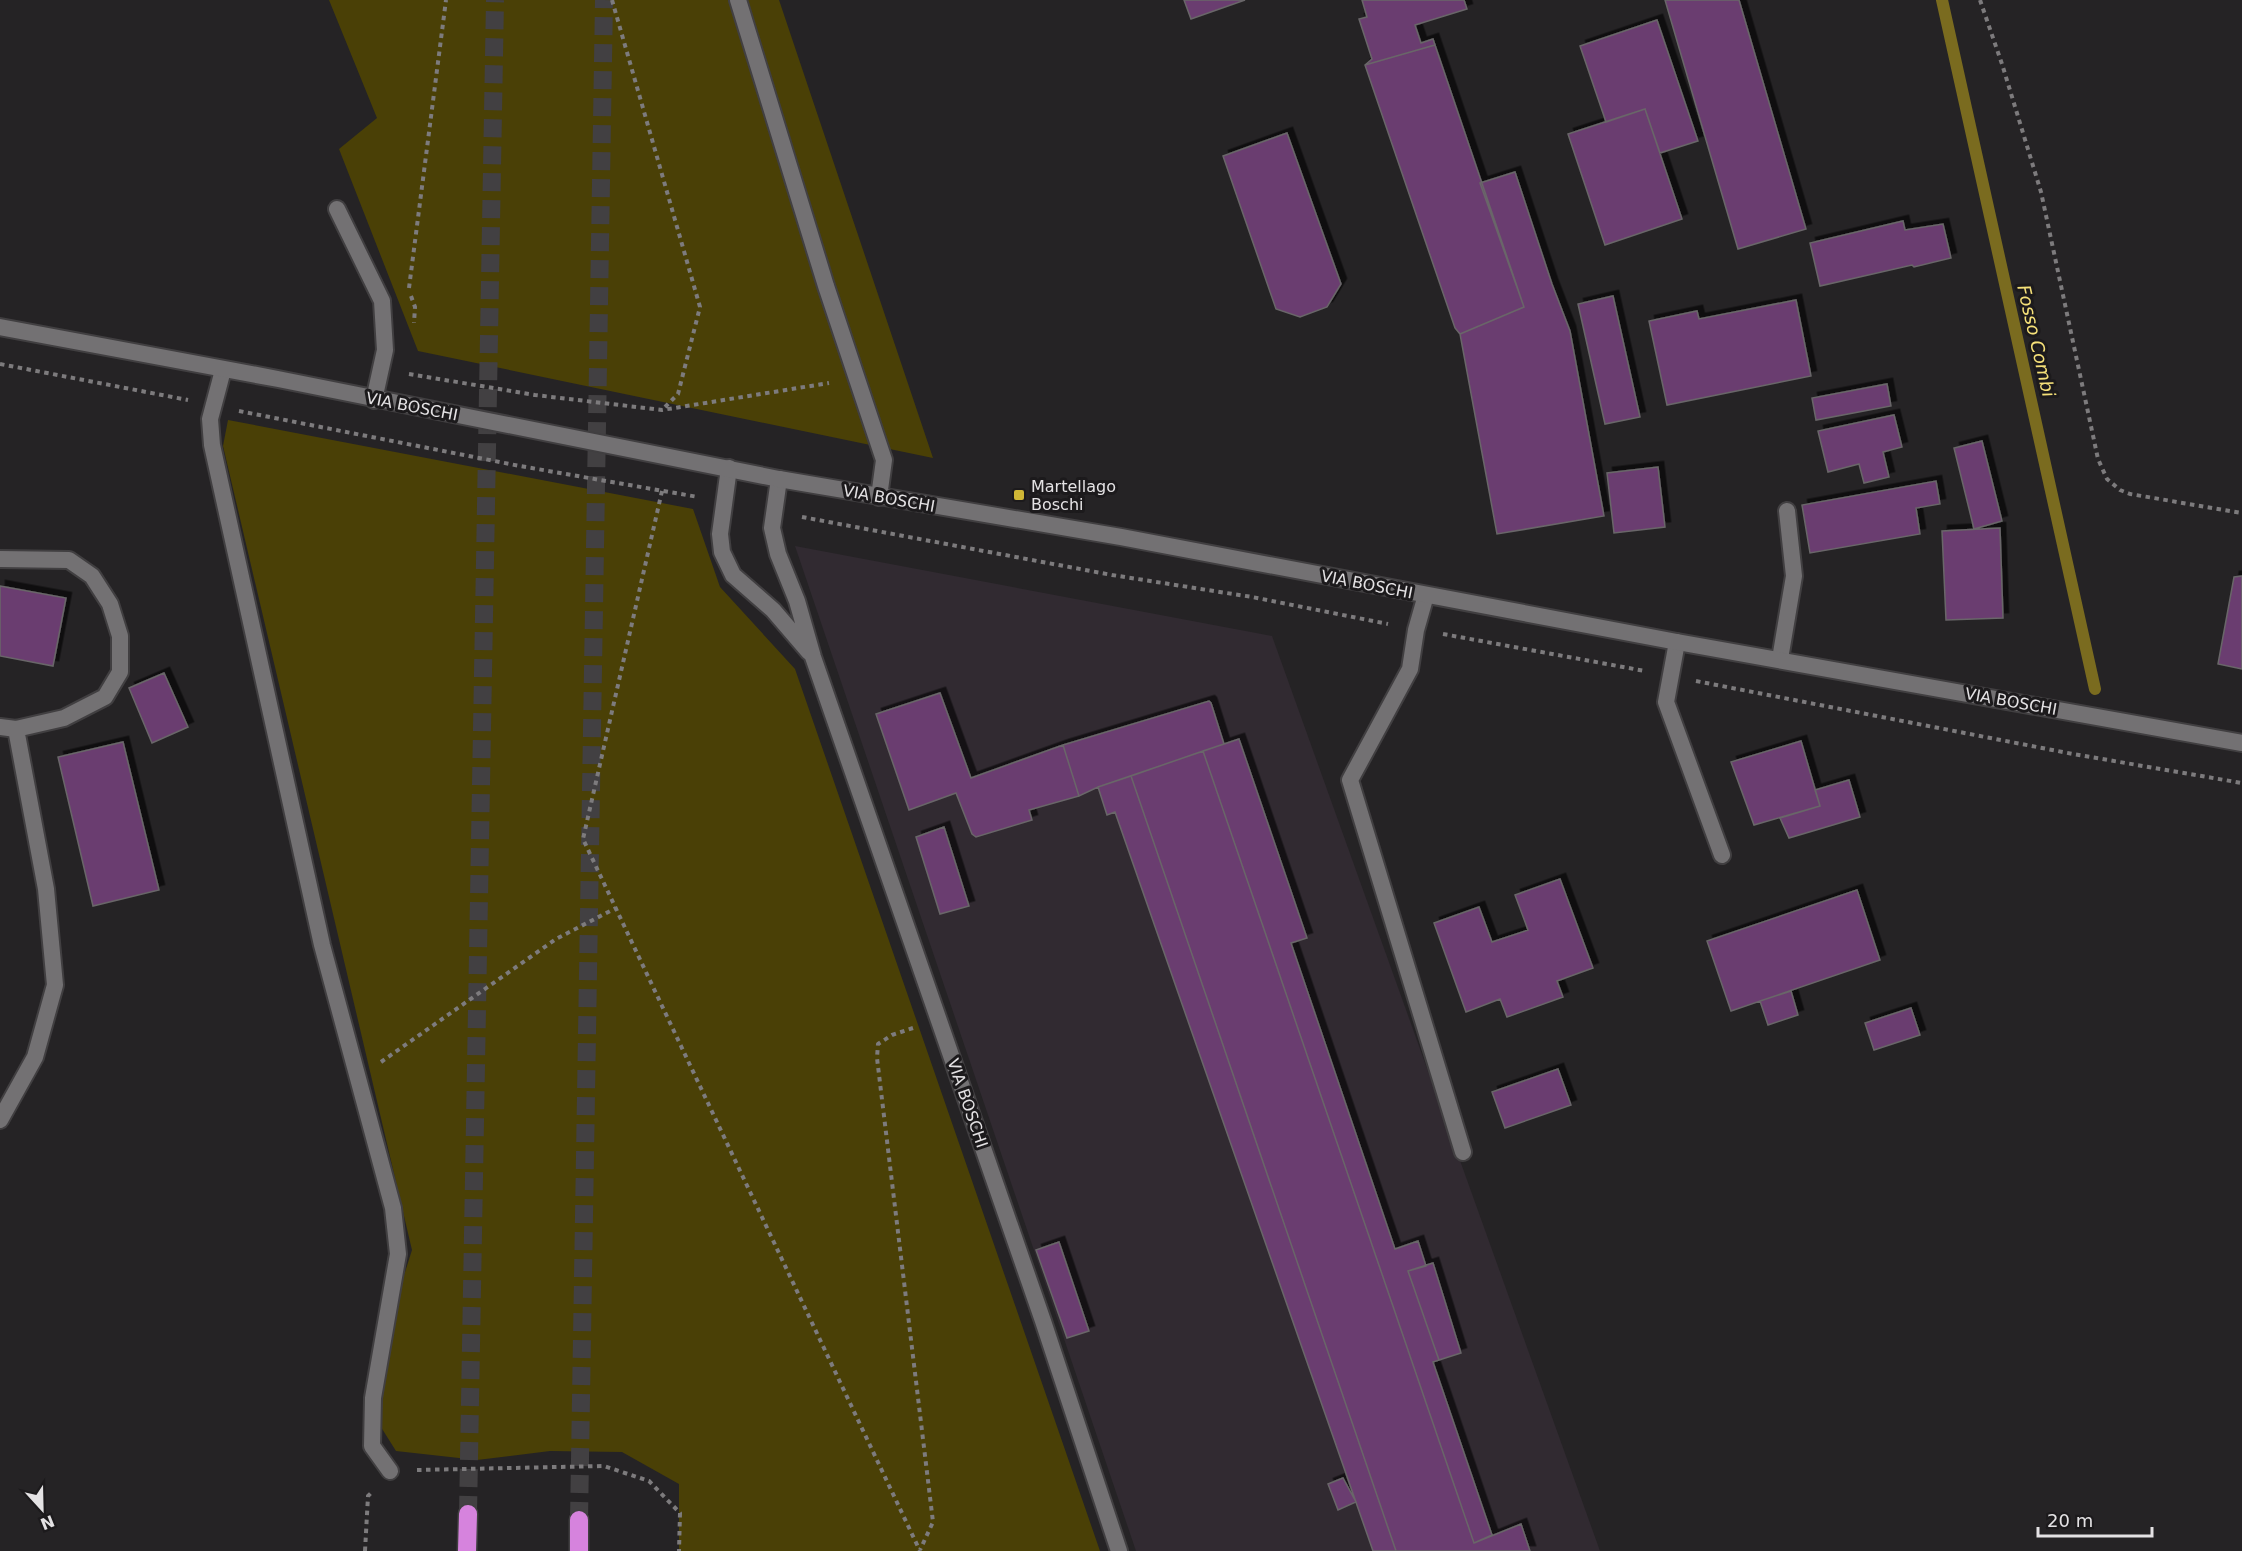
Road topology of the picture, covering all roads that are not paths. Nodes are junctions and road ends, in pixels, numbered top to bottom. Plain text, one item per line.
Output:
1 (738, 0) edge
2 (337, 209) dead end
3 (0, 327) edge
4 (223, 370) junction
5 (374, 400) junction
6 (729, 468) junction
7 (779, 479) junction
8 (879, 497) junction
9 (1787, 512) dead end
10 (0, 559) edge
11 (1426, 595) junction
12 (1677, 642) junction
13 (813, 657) junction
14 (1779, 659) junction
15 (8, 728) edge
16 (2242, 743) edge
17 (1722, 855) dead end
18 (0, 1120) edge
19 (1464, 1152) dead end
20 (390, 1471) road end
21 (468, 1514) tunnel mouth
22 (579, 1520) tunnel mouth
23 (467, 1551) edge
24 (579, 1551) edge
25 (1119, 1551) edge

1 - 8 main road
2 - 5 main road
3 - 4 main road, VIA BOSCHI
4 - 5 main road, VIA BOSCHI
4 - 20 main road
5 - 6 main road, VIA BOSCHI
6 - 7 main road, VIA BOSCHI
6 - 13 main road
7 - 8 main road, VIA BOSCHI
7 - 13 main road, VIA BOSCHI
8 - 11 main road, VIA BOSCHI
9 - 14 main road
10 - 15 main road
11 - 12 main road, VIA BOSCHI
11 - 19 main road
12 - 14 main road, VIA BOSCHI
12 - 17 main road
13 - 25 main road, VIA BOSCHI
14 - 16 main road, VIA BOSCHI
15 - 18 main road
21 - 23 highway
22 - 24 highway

